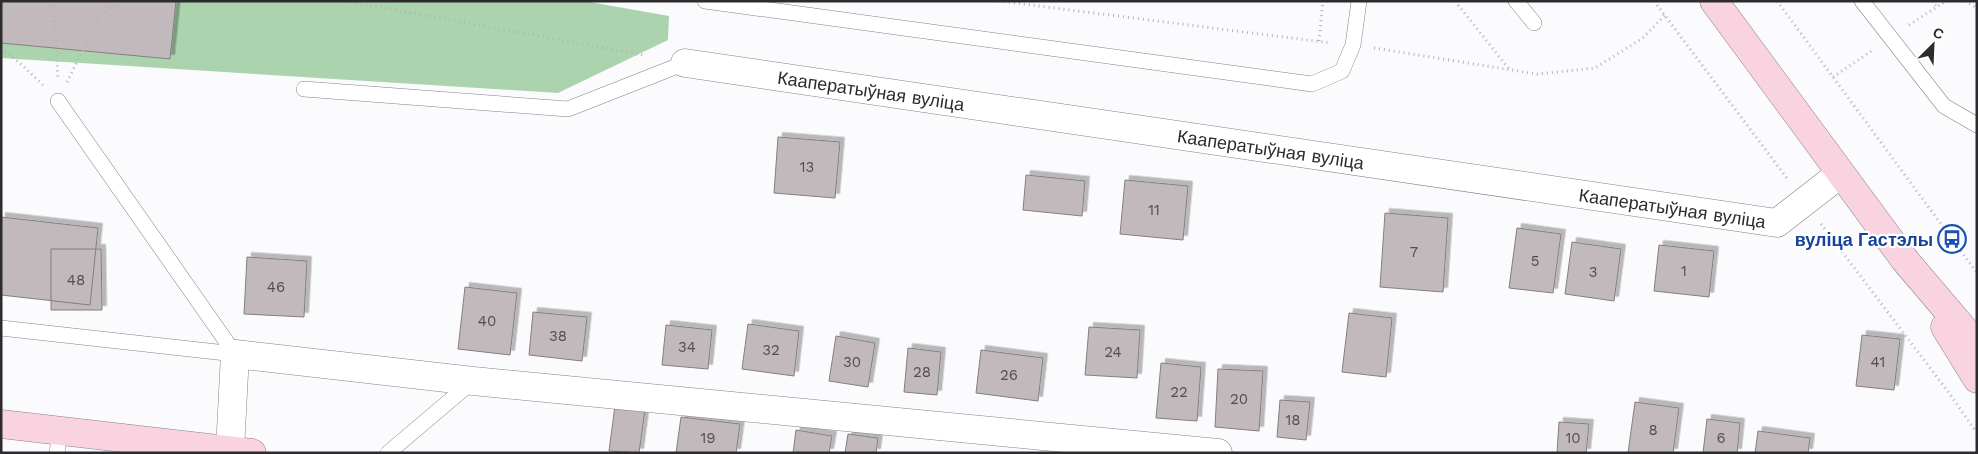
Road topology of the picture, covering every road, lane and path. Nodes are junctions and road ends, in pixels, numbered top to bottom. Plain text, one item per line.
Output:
1 (50, 1) edge
2 (118, 1) edge
3 (346, 1) edge
4 (706, 1) edge
5 (1324, 1) edge
6 (1359, 1) edge
7 (1455, 1) edge
8 (1516, 1) edge
9 (1714, 1) edge
10 (1777, 1) edge
11 (1862, 1) edge
12 (1932, 1) edge
13 (1965, 1) edge
14 (1937, 7) dead end
15 (1977, 8) edge
16 (1534, 23) dead end
17 (1318, 41) dead end
18 (1, 48) edge
19 (685, 63) junction
20 (1510, 70) dead end
21 (304, 88) dead end
22 (58, 101) junction
23 (1977, 125) edge
24 (1840, 174) junction
25 (1904, 260) junction
26 (1977, 274) edge
27 (1, 328) edge
28 (1977, 345) edge
29 (235, 354) junction
30 (1977, 379) edge
31 (473, 381) junction
32 (1, 424) edge
33 (59, 442) edge
34 (237, 452) edge
35 (388, 453) edge
36 (1218, 453) edge

1 - 22 path
2 - 22 path
3 - 19 path
4 - 6 lane
5 - 17 path
7 - 20 path
8 - 16 lane
9 - 24 main road
10 - 26 path
11 - 23 lane
12 - 14 path
13 - 15 path
18 - 22 path
19 - 21 lane
19 - 24 street, Кааператыўная вуліца
22 - 29 lane
24 - 25 main road
25 - 28 main road
25 - 30 main road
27 - 29 lane
29 - 31 street
29 - 34 street
31 - 35 lane
31 - 36 street
32 - 33 main road
33 - 34 main road

